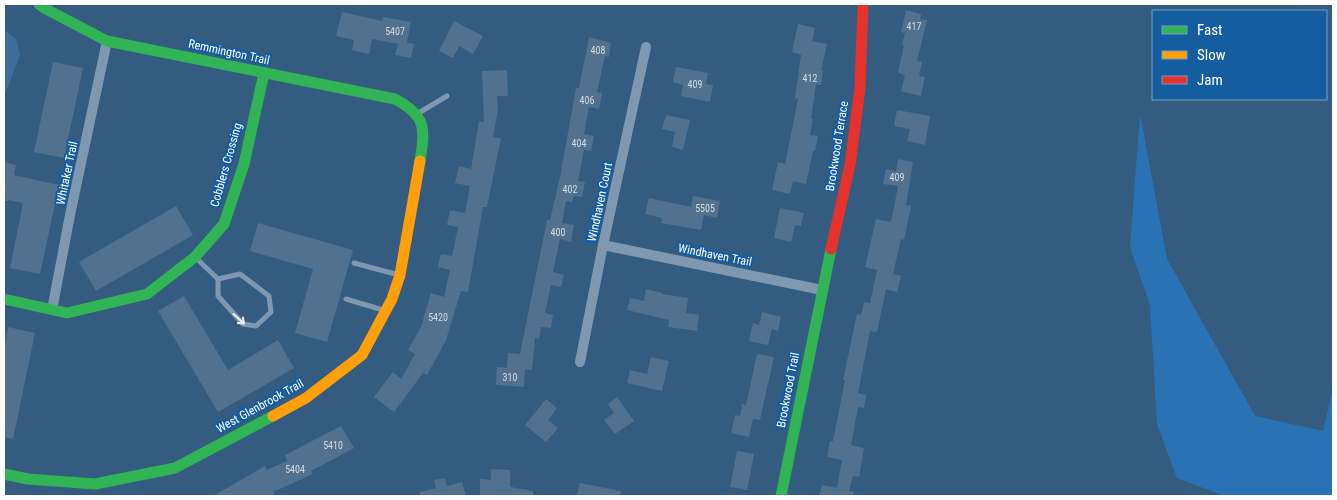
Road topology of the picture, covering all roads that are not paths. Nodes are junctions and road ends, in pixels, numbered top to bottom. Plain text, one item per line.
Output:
1 (39, 4) edge
2 (863, 4) edge
3 (107, 41) junction
4 (646, 47) dead end
5 (264, 73) junction
6 (446, 96) dead end
7 (416, 114) junction
8 (603, 246) junction
9 (195, 257) junction
10 (354, 263) dead end
11 (400, 275) junction
12 (218, 279) junction
13 (822, 290) junction
14 (4, 298) edge
15 (346, 299) dead end
16 (52, 310) junction
17 (386, 311) junction
18 (580, 362) dead end
19 (4, 474) edge
20 (781, 496) edge

1 - 3 street, Remmington Trail
2 - 13 street, Brookwood Terrace
3 - 5 street, Remmington Trail
3 - 16 street, Whitaker Trail
4 - 8 street, Windhaven Court
5 - 7 street, Remmington Trail
5 - 9 street, Cobblers Crossing
6 - 7 lane
7 - 11 street, West Glenbrook Trail
8 - 13 street, Windhaven Trail
8 - 18 street, Windhaven Court
9 - 12 lane
9 - 16 street, Cobblers Crossing
10 - 11 lane
11 - 17 street, West Glenbrook Trail
12 -> 12 lane
13 - 20 street, Brookwood Trail
14 - 16 street, Cobblers Crossing
15 - 17 lane
17 - 19 street, West Glenbrook Trail

